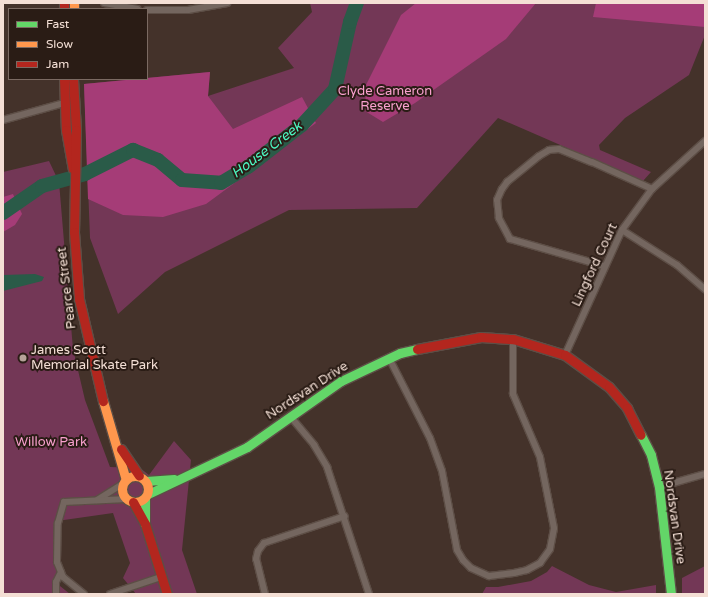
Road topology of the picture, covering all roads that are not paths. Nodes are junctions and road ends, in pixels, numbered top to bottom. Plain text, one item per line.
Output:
1 (104, 3) edge
2 (227, 3) edge
3 (132, 8) edge
4 (148, 10) edge
5 (64, 80) edge
6 (73, 80) edge
7 (69, 103) junction
8 (3, 120) edge
9 (705, 140) edge
10 (652, 189) junction
11 (622, 230) junction
12 (604, 266) junction
13 (705, 289) edge
14 (513, 339) junction
15 (565, 355) junction
16 (389, 358) junction
17 (290, 416) junction
18 (118, 445) junction
19 (705, 474) edge
20 (142, 478) junction
21 (176, 479) junction
22 (125, 482) junction
23 (659, 487) junction
24 (146, 496) junction
25 (96, 500) junction
26 (130, 500) junction
27 (345, 516) junction
28 (145, 524) junction
29 (61, 572) junction
30 (161, 577) junction
31 (56, 594) edge
32 (84, 594) edge
33 (110, 594) edge
34 (167, 594) edge
35 (265, 594) edge
36 (369, 594) edge
37 (671, 594) edge

1 - 3 street
2 - 4 street
5 - 7 street, Pearce Street
6 - 7 street, Pearce Street
7 - 8 street
7 - 18 street, Pearce Street
9 - 10 street, Lingford Court
10 - 11 street, Lingford Court
10 - 12 street
11 - 12 street, Lingford Court
11 - 13 street
12 - 15 street, Lingford Court
14 - 15 street, Nordsvan Drive
14 - 16 street, Nordsvan Drive
14 - 16 street
15 - 23 street, Nordsvan Drive
16 - 17 street, Nordsvan Drive
17 - 21 street, Nordsvan Drive
17 - 27 street
18 - 20 street, Pearce Street
18 - 22 street, Pearce Street
19 - 23 street
20 - 21 street, Nordsvan Drive
20 - 22 street, Nordsvan Drive
20 - 24 street
21 - 24 street, Nordsvan Drive
22 - 25 street
22 - 26 street, Pearce Street
23 - 37 street, Nordsvan Drive
24 - 26 street, Nordsvan Drive
24 - 28 street
25 - 26 street
25 - 29 street
26 - 28 street
27 - 35 street
27 - 36 street
28 - 30 street
29 - 31 street
29 - 32 street
30 - 33 street
30 - 34 street

